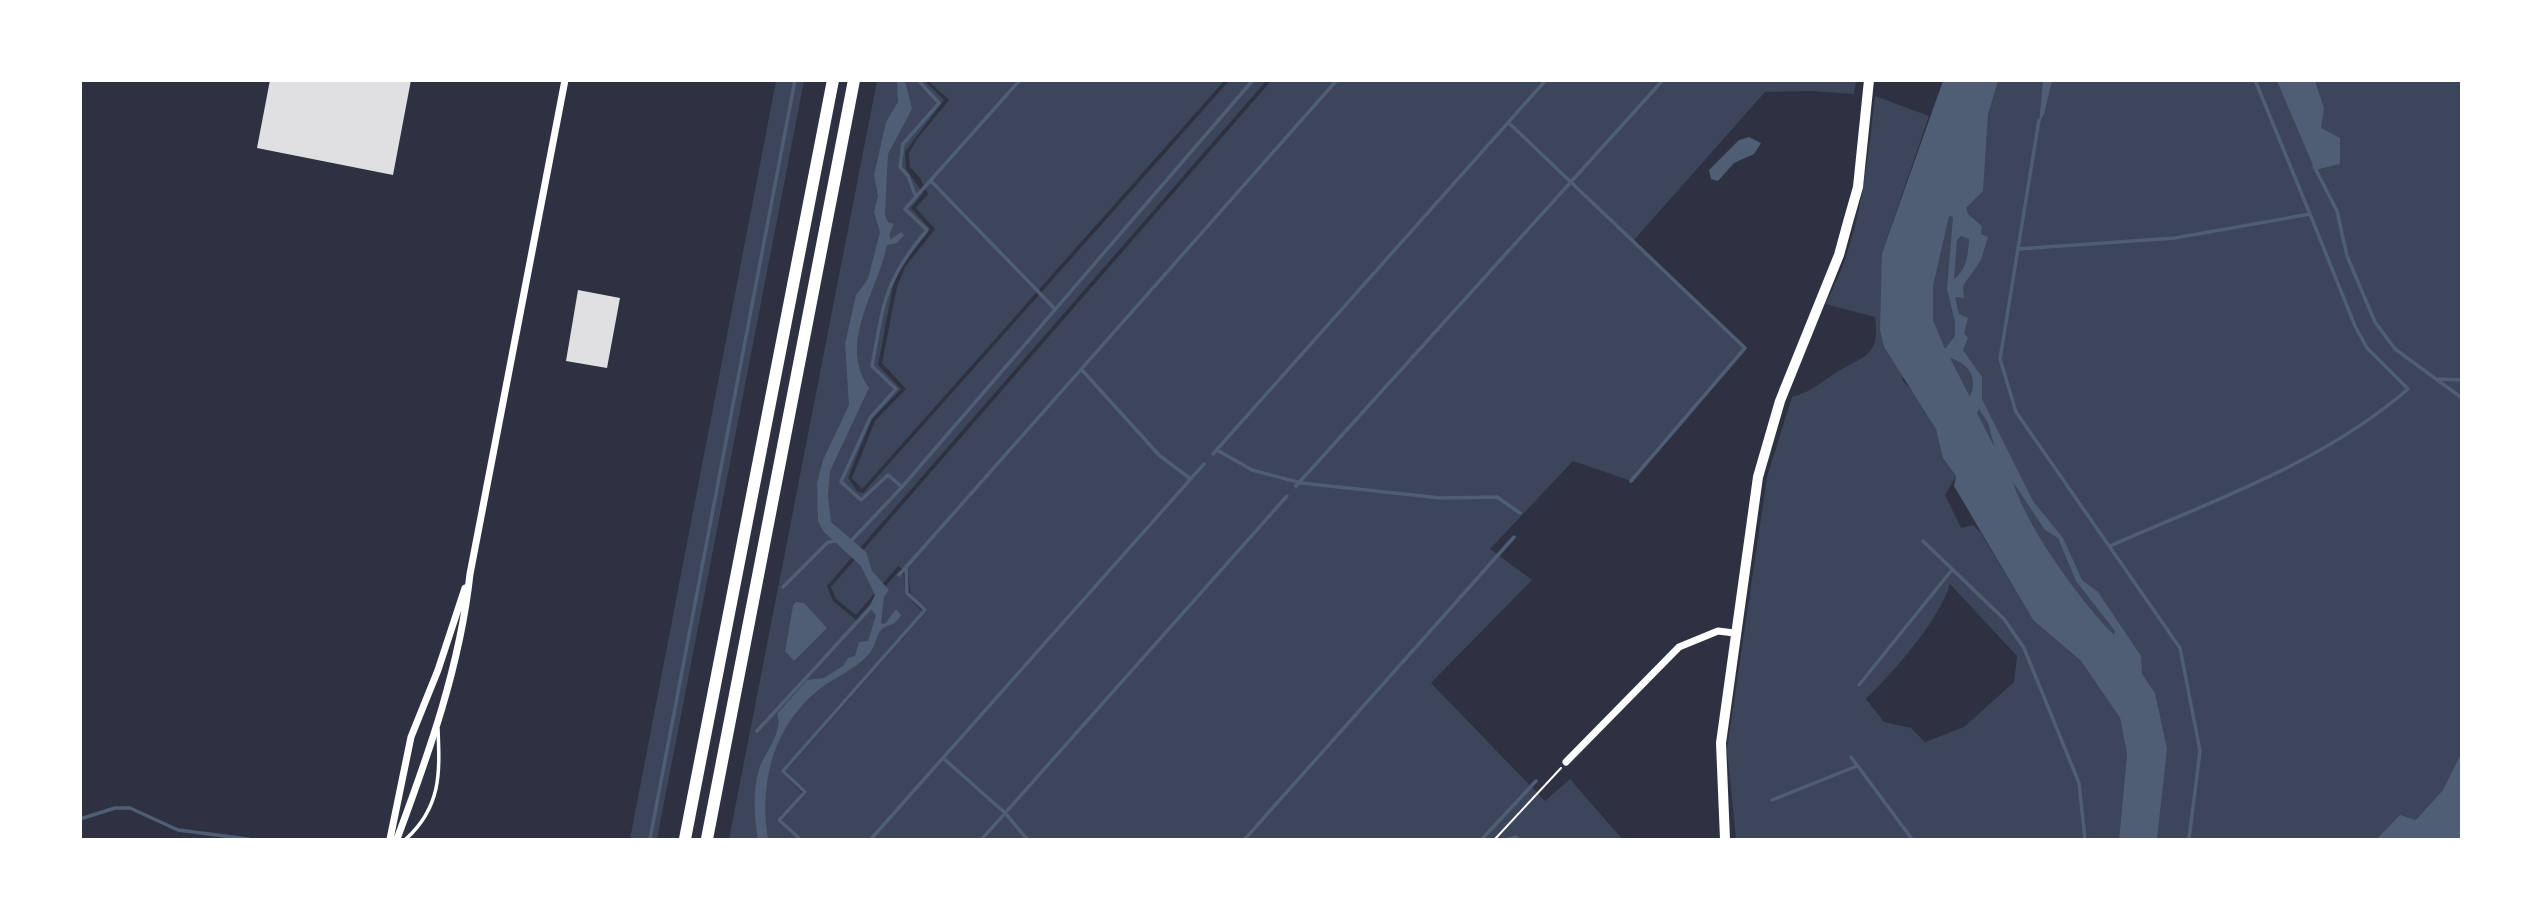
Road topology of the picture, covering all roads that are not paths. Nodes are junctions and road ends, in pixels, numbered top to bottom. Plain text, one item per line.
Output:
1 (565, 80) edge
2 (833, 80) edge
3 (854, 80) edge
4 (1869, 80) edge
5 (470, 574) junction
6 (1734, 634) junction
7 (438, 718) junction
8 (1566, 762) road end
9 (390, 839) edge
10 (397, 839) edge
11 (406, 839) edge
12 (685, 839) edge
13 (707, 839) edge
14 (1725, 839) edge

1 - 5 street
2 - 12 highway
3 - 13 highway
4 - 6 main road
5 - 7 street
5 - 9 street
6 - 8 street
6 - 14 main road
7 - 10 street
7 - 11 lane

